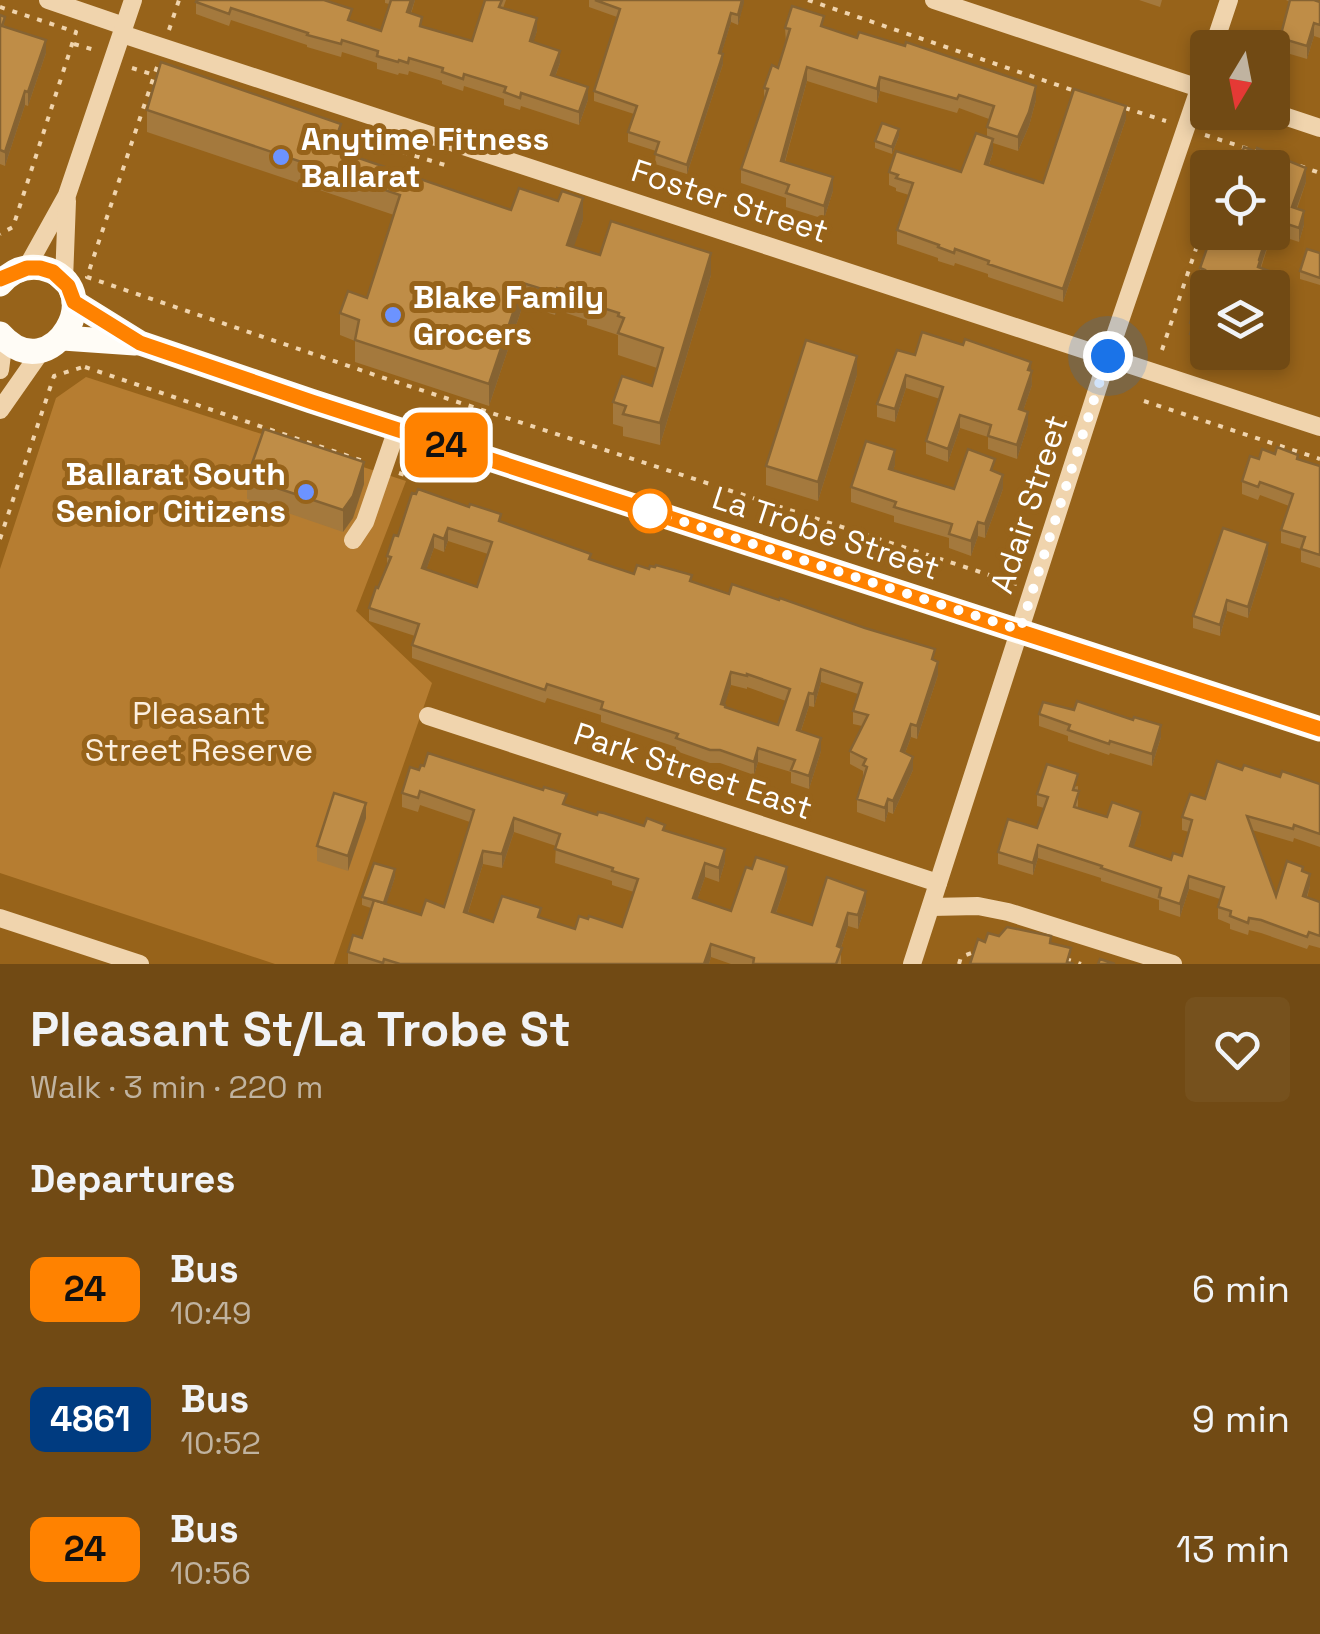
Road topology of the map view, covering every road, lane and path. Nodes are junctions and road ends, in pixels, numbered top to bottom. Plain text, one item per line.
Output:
1 (48, 0) edge
2 (133, 0) edge
3 (179, 0) edge
4 (808, 0) edge
5 (934, 0) edge
6 (1229, 0) edge
7 (0, 7) edge
8 (123, 30) junction
9 (1219, 30) edge
10 (167, 35) dead end
11 (72, 43) junction
12 (98, 52) dead end
13 (160, 58) edge
14 (132, 68) dead end
15 (154, 75) junction
16 (1190, 85) edge
17 (1092, 96) edge
18 (1110, 102) edge
19 (1290, 118) edge
20 (1166, 121) dead end
21 (1190, 126) edge
22 (1320, 128) edge
23 (336, 132) edge
24 (1206, 134) dead end
25 (1231, 143) junction
26 (1229, 150) edge
27 (1251, 150) edge
28 (1290, 163) edge
29 (445, 166) dead end
30 (1320, 173) edge
31 (67, 195) junction
32 (0, 234) edge
33 (1196, 250) edge
34 (27, 268) junction
35 (1, 281) edge
36 (69, 291) junction
37 (2, 336) edge
38 (140, 343) junction
39 (53, 344) junction
40 (1162, 350) dead end
41 (1108, 356) junction
42 (0, 370) edge
43 (1144, 401) dead end
44 (0, 410) edge
45 (1320, 427) edge
46 (398, 430) junction
47 (1320, 459) edge
48 (384, 468) junction
49 (413, 478) dead end
50 (0, 538) edge
51 (353, 540) dead end
52 (1034, 588) junction
53 (1020, 630) junction
54 (428, 716) dead end
55 (1320, 729) edge
56 (938, 883) junction
57 (930, 907) junction
58 (0, 918) edge
59 (989, 946) edge
60 (1065, 959) edge
61 (140, 964) edge
62 (912, 964) edge
63 (959, 964) edge
64 (1081, 964) edge
65 (1172, 964) edge

1 - 8 street, Foster Street
2 - 8 street
3 - 10 path
4 - 17 path
5 - 16 street
6 - 9 street
7 - 11 path
8 - 31 street
8 - 41 street, Foster Street
11 - 12 path
11 - 32 path
13 - 15 path
14 - 15 path
15 - 52 path
18 - 20 path
19 - 22 street
21 - 41 street, Adair Street
23 - 29 path
24 - 25 path
25 - 26 path
25 - 27 path
28 - 30 path
31 - 34 street
31 - 36 street
33 - 40 path
34 - 35 main road
34 - 36 main road, La Trobe Street
36 - 38 main road, La Trobe Street
36 - 39 main road
37 - 39 main road, La Trobe Street
37 - 42 street
38 - 39 main road, La Trobe Street
38 - 46 main road, La Trobe Street
39 - 44 street
41 - 45 street, Foster Street
41 - 52 street, Adair Street
43 - 47 path
46 - 48 street
46 - 53 main road, La Trobe Street
48 - 49 path
48 - 50 path
48 - 51 street
52 - 53 street, Adair Street
53 - 55 main road, La Trobe Street
53 - 56 street, Adair Street
54 - 56 street, Park Street East
56 - 57 street, Adair Street
57 - 62 street, Adair Street
57 - 65 street
58 - 61 street
59 - 63 path
60 - 64 path

